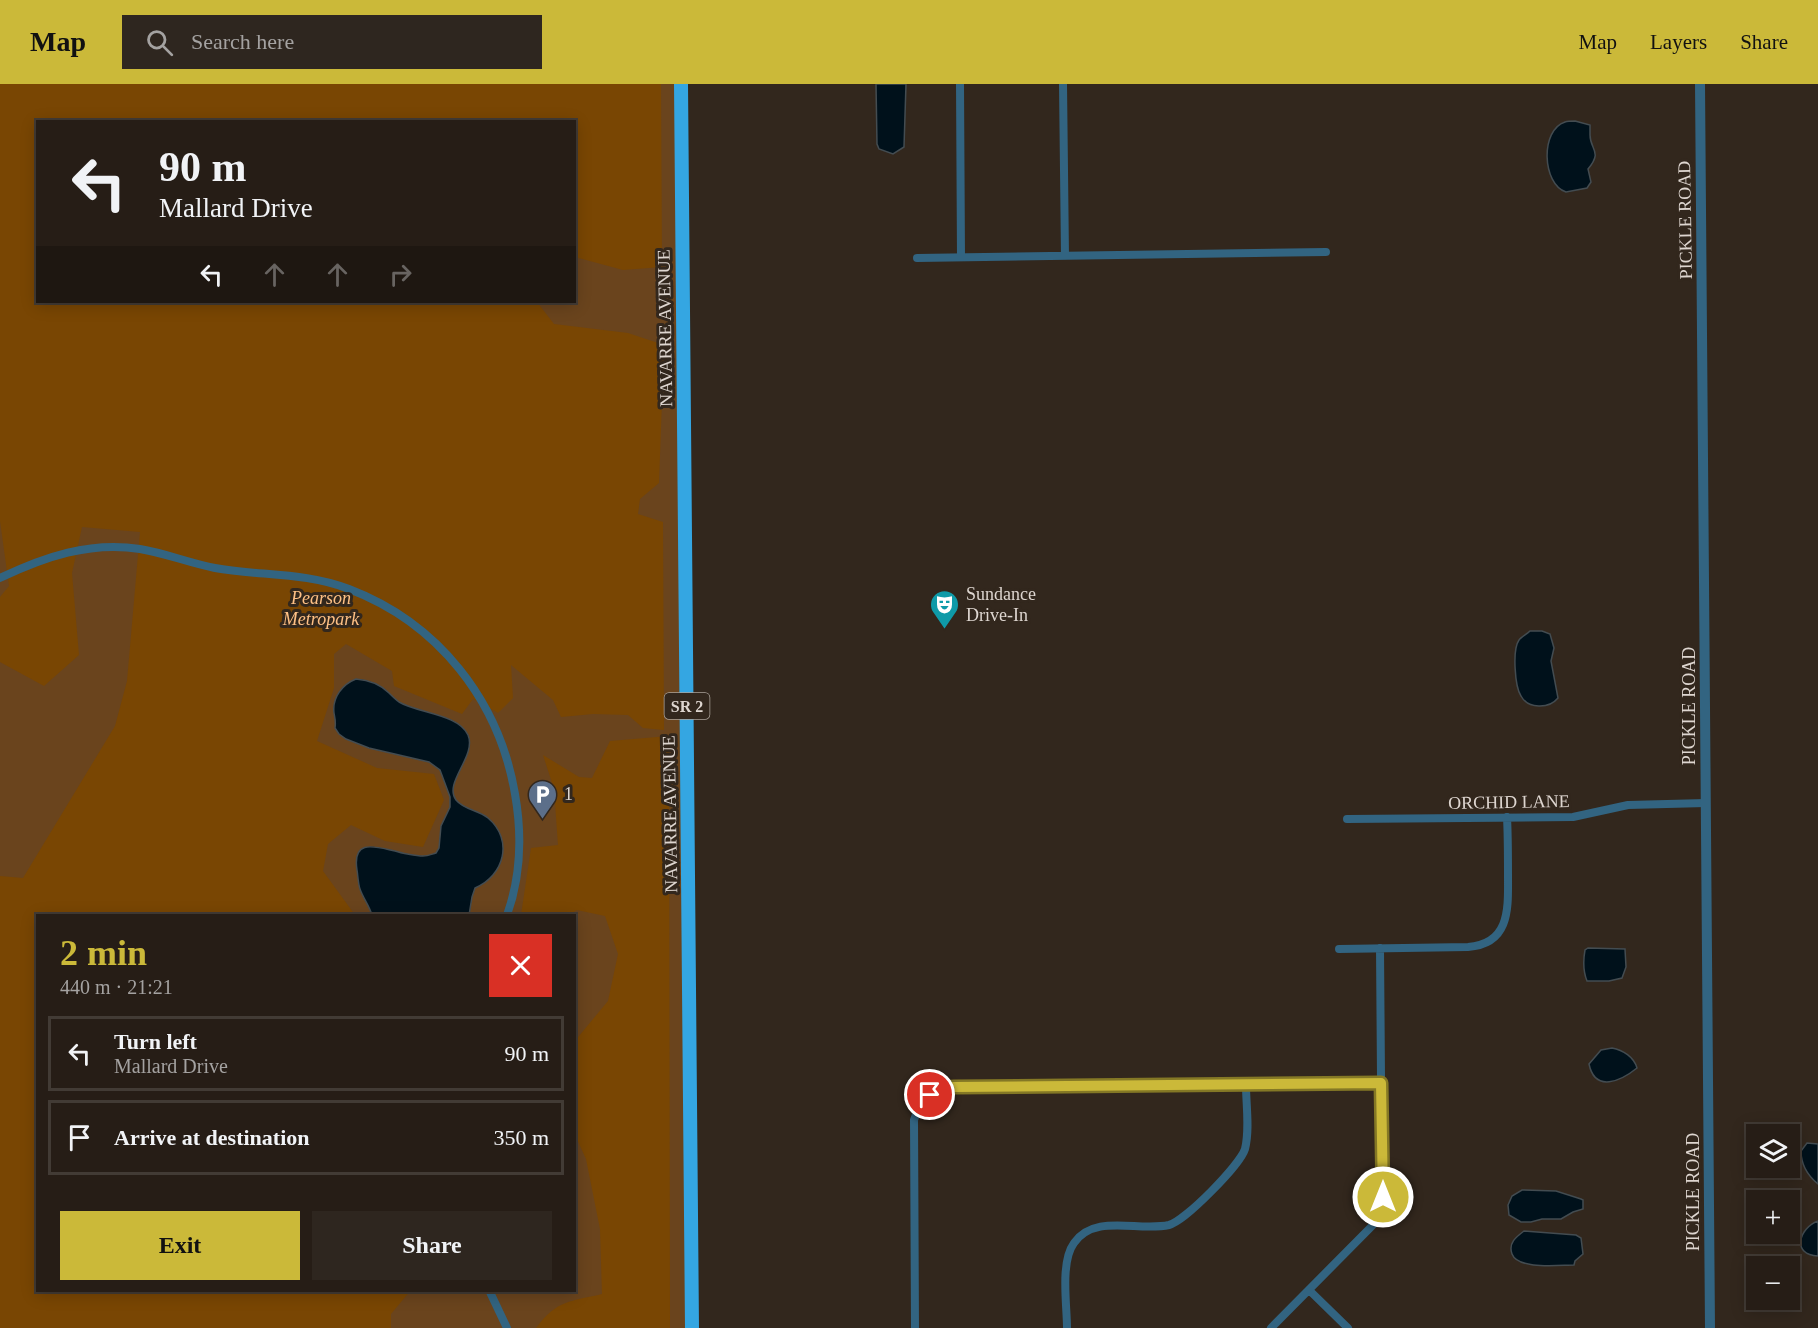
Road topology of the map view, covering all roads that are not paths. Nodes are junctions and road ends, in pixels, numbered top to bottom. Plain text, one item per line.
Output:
1 (681, 84) edge
2 (960, 84) edge
3 (1063, 84) edge
4 (1700, 84) edge
5 (1326, 252) dead end
6 (1065, 256) junction
7 (961, 257) junction
8 (917, 258) dead end
9 (0, 578) edge
10 (1706, 803) junction
11 (1507, 818) junction
12 (1347, 819) dead end
13 (507, 914) edge
14 (1380, 948) junction
15 (1339, 949) dead end
16 (1381, 1083) junction
17 (1246, 1085) junction
18 (1309, 1290) junction
19 (490, 1292) edge
20 (507, 1328) edge
21 (692, 1328) edge
22 (915, 1328) edge
23 (1067, 1328) edge
24 (1271, 1328) edge
25 (1348, 1328) edge
26 (1710, 1328) edge

1 - 21 highway, NAVARRE AVENUE / SR 2
2 - 7 street
3 - 6 street
4 - 10 street, PICKLE ROAD
5 - 6 street
6 - 7 street
7 - 8 street
9 - 13 street
10 - 11 street, ORCHID LANE
10 - 26 street, PICKLE ROAD
11 - 12 street, ORCHID LANE
11 - 14 street
14 - 15 street
14 - 16 street
16 - 17 street
16 - 18 street
17 - 22 street
17 - 23 street
18 - 24 street
18 - 25 street
19 - 20 street

